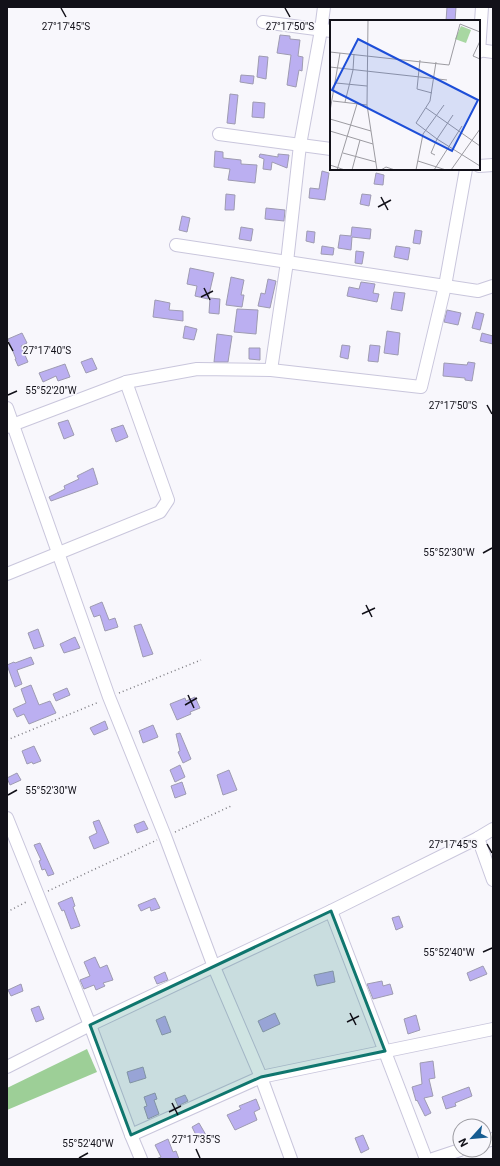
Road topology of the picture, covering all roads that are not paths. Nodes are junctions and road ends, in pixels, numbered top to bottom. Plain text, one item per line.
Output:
1 (324, 7) edge
2 (482, 7) edge
3 (264, 22) dead end
4 (326, 30) edge
5 (480, 36) edge
6 (480, 51) edge
7 (493, 52) edge
8 (219, 134) dead end
9 (300, 145) junction
10 (330, 149) edge
11 (493, 165) edge
12 (480, 166) edge
13 (466, 170) edge
14 (176, 245) dead end
15 (287, 262) junction
16 (445, 286) junction
17 (493, 286) edge
18 (271, 370) junction
19 (126, 382) junction
20 (7, 408) edge
21 (10, 426) edge
22 (58, 554) junction
23 (7, 574) edge
24 (7, 818) edge
25 (493, 829) edge
26 (478, 838) junction
27 (493, 880) edge
28 (331, 911) junction
29 (214, 967) junction
30 (90, 1025) junction
31 (493, 1029) edge
32 (384, 1051) junction
33 (7, 1067) edge
34 (262, 1077) junction
35 (131, 1135) junction
36 (452, 1153) edge
37 (141, 1159) edge
38 (291, 1159) edge
39 (426, 1159) edge
40 (433, 1159) edge

1 - 4 street
2 - 5 street
3 - 4 street
4 - 9 street
6 - 7 street
8 - 9 street
9 - 10 street
9 - 15 street
11 - 12 street
13 - 16 street
14 - 15 street
15 - 16 street
15 - 18 street
16 - 17 street
16 - 18 street
18 - 19 street
19 - 21 street
19 - 22 street
20 - 21 street
21 - 22 street
22 - 23 street
22 - 29 street
24 - 30 street
25 - 26 street
26 - 27 street
26 - 28 street
28 - 29 street
28 - 32 street
29 - 30 street
29 - 34 street
30 - 33 street
30 - 35 street
31 - 32 street
32 - 34 street
32 - 39 street
34 - 35 street
34 - 38 street
35 - 37 street
36 - 40 street

